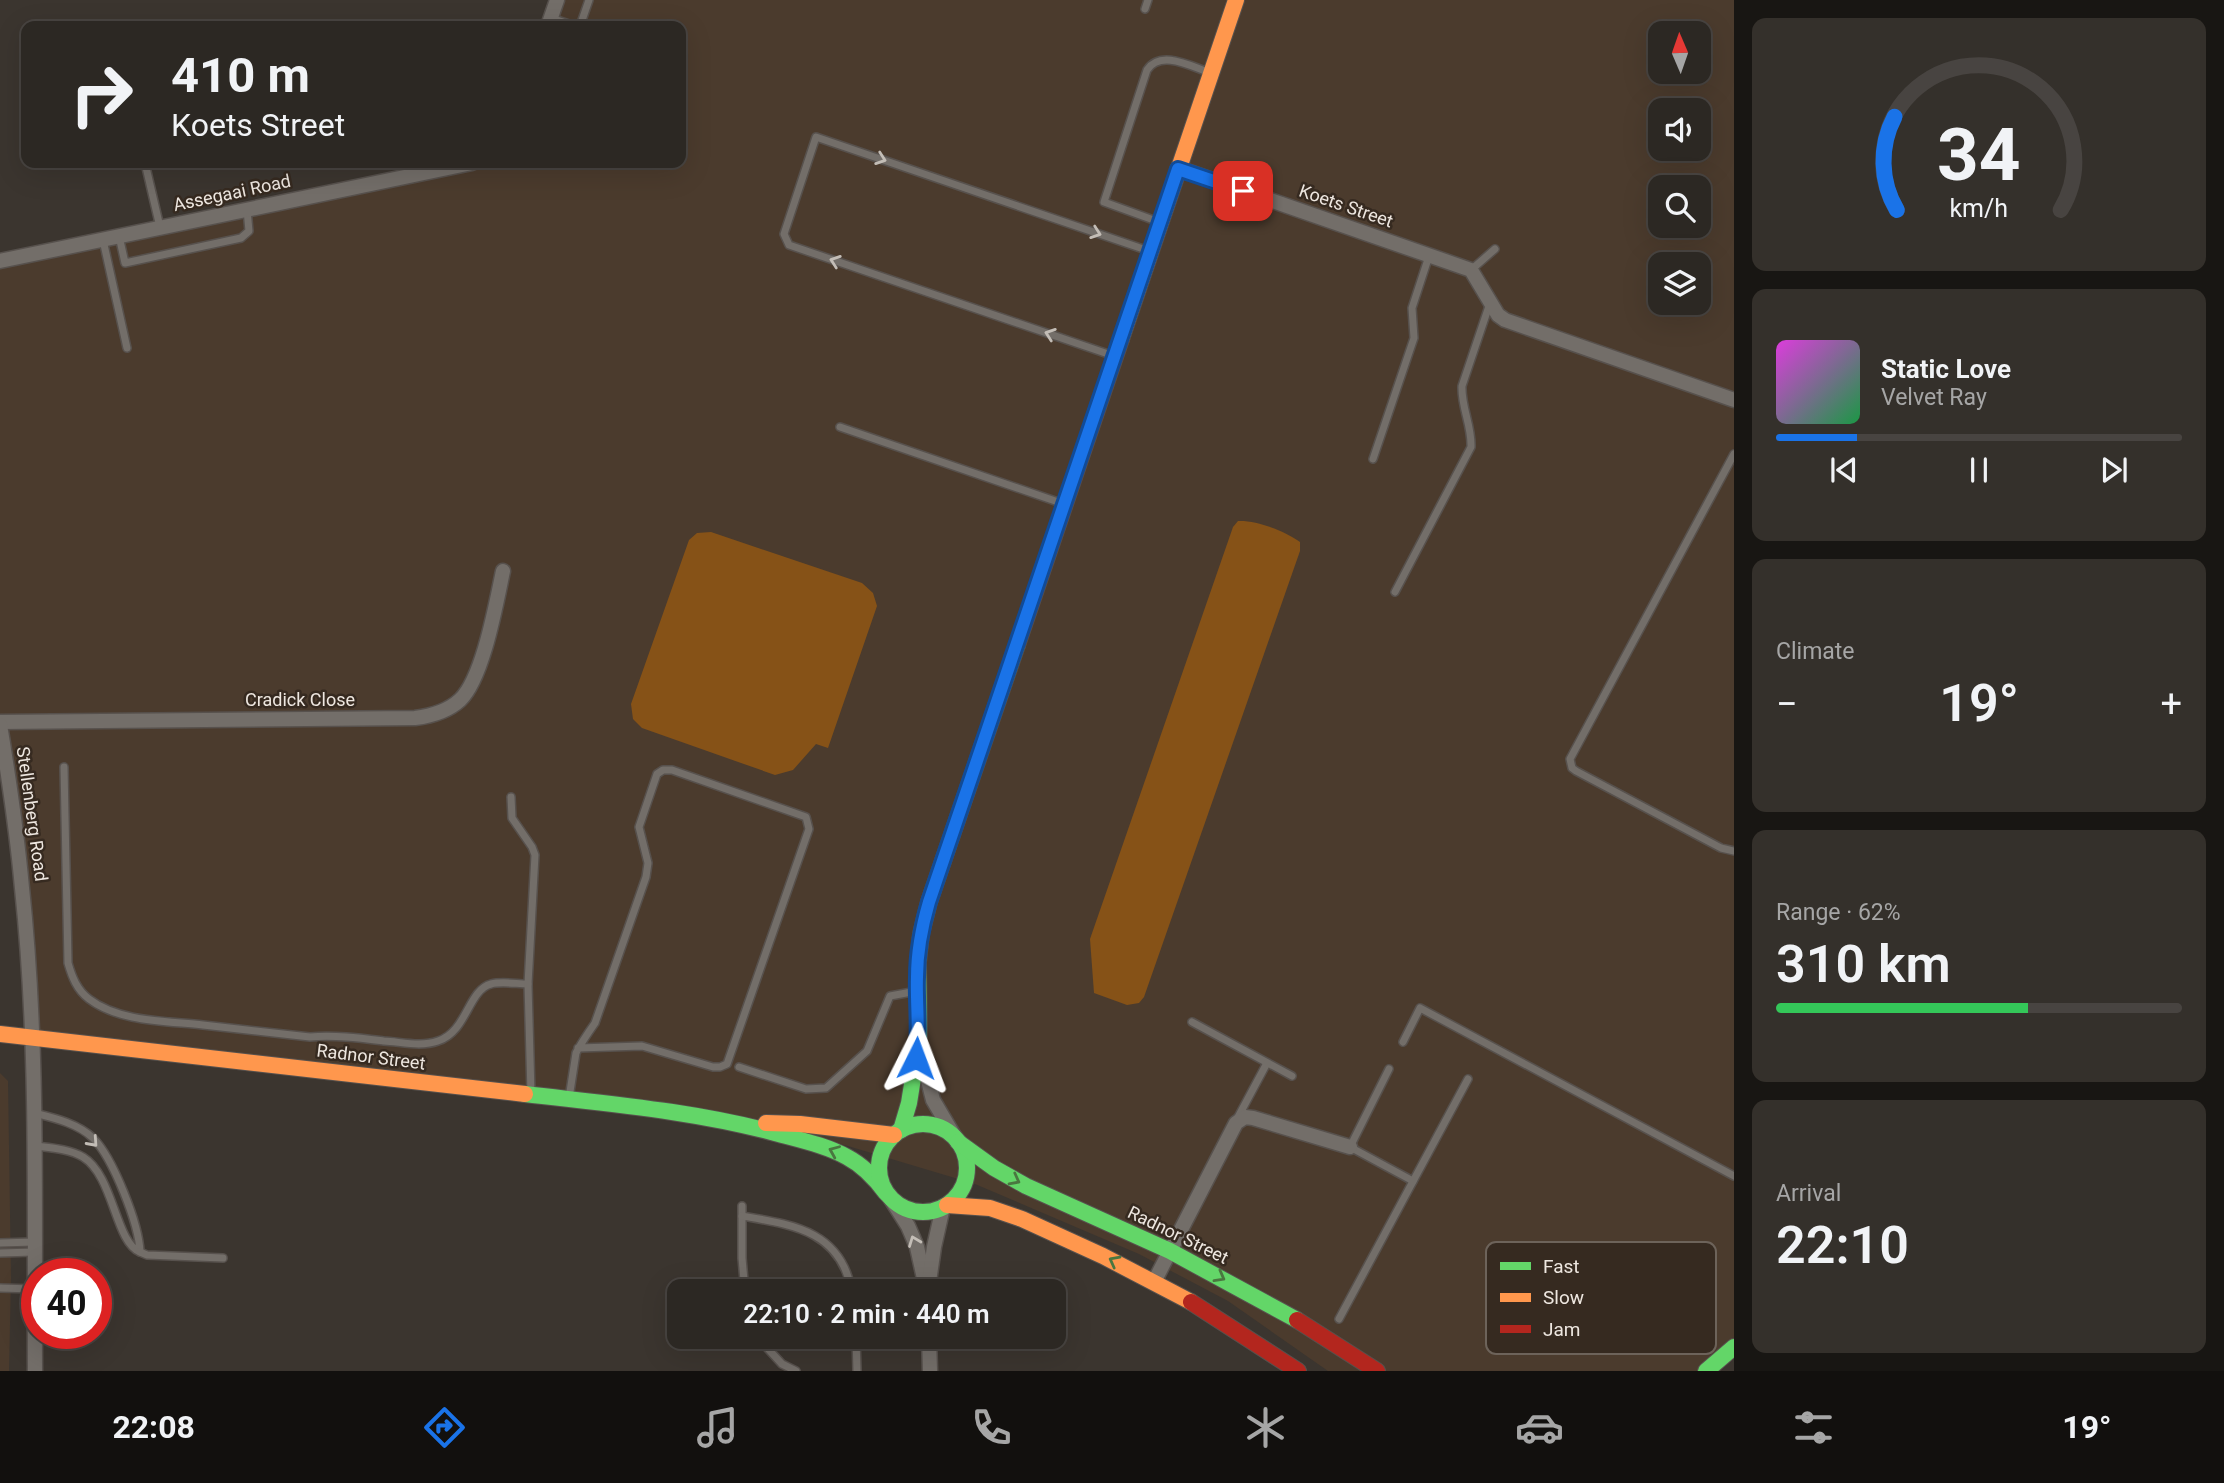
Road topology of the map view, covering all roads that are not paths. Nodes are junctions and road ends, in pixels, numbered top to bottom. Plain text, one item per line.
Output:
1 (557, 0) edge
2 (589, 0) edge
3 (1148, 0) edge
4 (1236, 0) edge
5 (1145, 9) dead end
6 (549, 21) edge
7 (582, 21) edge
8 (1211, 73) junction
9 (146, 168) edge
10 (448, 168) edge
11 (1178, 169) junction
12 (247, 210) junction
13 (1160, 222) junction
14 (160, 228) junction
15 (119, 236) junction
16 (103, 240) junction
17 (1495, 249) dead end
18 (1150, 251) junction
19 (1429, 256) junction
20 (0, 261) edge
21 (1471, 270) junction
22 (1491, 303) junction
23 (127, 348) dead end
24 (1114, 356) junction
25 (1734, 400) edge
26 (839, 427) dead end
27 (1734, 454) edge
28 (1373, 459) dead end
29 (1064, 504) junction
30 (503, 571) dead end
31 (1395, 593) dead end
32 (0, 724) edge
33 (64, 767) dead end
34 (511, 797) dead end
35 (1734, 851) edge
36 (528, 984) junction
37 (917, 991) junction
38 (1192, 1022) dead end
39 (0, 1034) edge
40 (31, 1036) junction
41 (919, 1041) junction
42 (1403, 1042) dead end
43 (578, 1048) junction
44 (1267, 1063) junction
45 (739, 1067) dead end
46 (1389, 1069) dead end
47 (1292, 1076) dead end
48 (1468, 1079) dead end
49 (531, 1095) junction
50 (569, 1099) junction
51 (33, 1113) junction
52 (737, 1123) junction
53 (1236, 1123) junction
54 (898, 1133) junction
55 (957, 1140) junction
56 (33, 1146) junction
57 (1350, 1147) junction
58 (1734, 1176) edge
59 (1413, 1181) junction
60 (888, 1195) junction
61 (743, 1206) dead end
62 (945, 1206) junction
63 (742, 1216) junction
64 (0, 1243) edge
65 (34, 1247) junction
66 (1170, 1251) junction
67 (140, 1252) junction
68 (0, 1253) edge
69 (34, 1258) edge
70 (223, 1258) dead end
71 (744, 1279) edge
72 (849, 1279) edge
73 (924, 1279) edge
74 (929, 1279) edge
75 (1154, 1282) junction
76 (0, 1288) edge
77 (21, 1289) edge
78 (1339, 1319) dead end
79 (1734, 1347) edge
80 (35, 1349) edge
81 (768, 1349) edge
82 (856, 1349) edge
83 (929, 1349) edge
84 (1374, 1370) edge
85 (35, 1371) edge
86 (796, 1371) edge
87 (857, 1371) edge
88 (930, 1371) edge
89 (1298, 1371) edge
90 (1706, 1371) edge

1 - 6 street
2 - 7 lane
3 - 5 lane
4 - 8 street
8 - 11 street
8 - 13 lane
9 - 14 lane
10 - 12 street, Assegaai Road
11 - 13 street
11 - 19 street, Koets Street
12 - 14 street, Assegaai Road
12 - 15 lane
13 - 18 street
14 - 15 street, Assegaai Road
15 - 16 street, Assegaai Road
16 - 20 street, Assegaai Road
16 - 23 lane
17 - 21 lane
18 - 24 street
24 -> 18 lane
19 - 21 street, Koets Street
19 - 28 lane
21 - 22 street
22 - 25 street
22 - 31 lane
24 - 29 street
26 - 29 lane
27 - 35 lane
29 - 37 street
30 - 32 street, Cradick Close
32 - 40 street, Stellenberg Road
33 - 36 lane
34 - 36 lane
36 - 49 lane
37 - 41 street
37 - 45 lane
38 - 44 lane
39 - 40 street, Radnor Street
40 - 49 street, Radnor Street
40 - 51 street, Stellenberg Road
41 - 54 street
41 - 55 street
42 - 58 lane
43 - 43 lane
43 - 50 lane
44 - 47 lane
44 - 53 lane
46 - 57 lane
48 - 59 lane
49 - 50 street, Radnor Street
50 - 52 street, Radnor Street
51 - 56 street, Stellenberg Road
51 -> 67 lane
52 - 54 street, Radnor Street
60 -> 52 street, Radnor Street
53 - 57 street
53 - 66 street
54 - 55 street
54 - 60 street
55 - 62 street
55 -> 66 street, Radnor Street
56 - 65 street, Stellenberg Road
56 - 67 lane
57 - 59 lane
59 - 78 lane
60 - 62 street
73 -> 60 street
61 - 63 lane
62 - 74 street
75 -> 62 street
63 - 71 lane
63 - 72 lane
64 - 65 lane
65 - 68 lane
65 - 69 street, Stellenberg Road
66 - 75 street
66 -> 84 street, Radnor Street
67 - 70 lane
75 - 89 street
76 - 77 lane
79 - 90 street
80 - 85 street, Stellenberg Road
81 - 86 lane
82 - 87 lane
83 - 88 street

